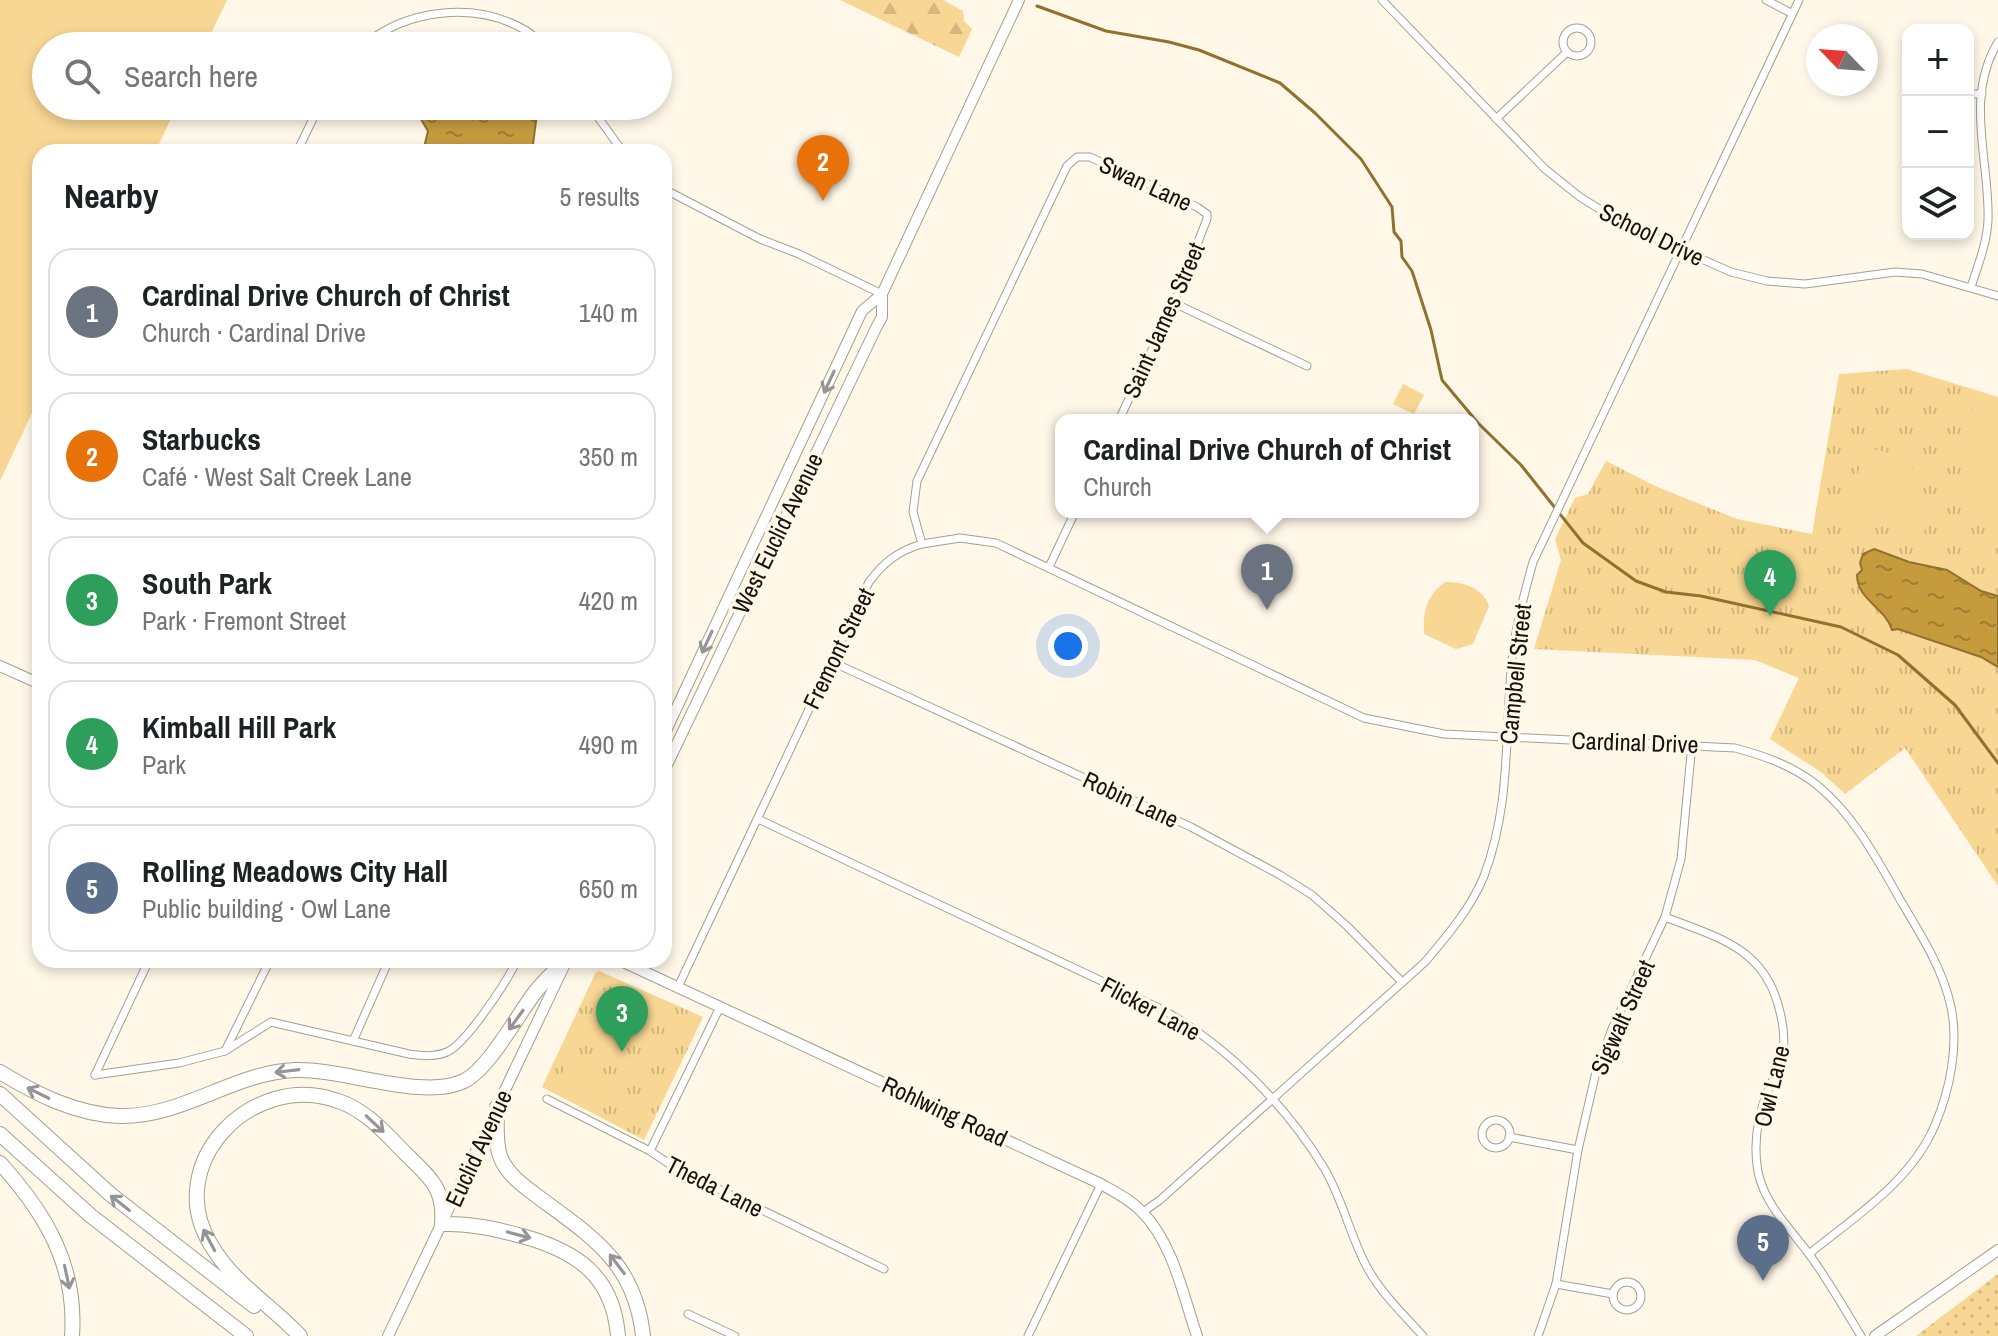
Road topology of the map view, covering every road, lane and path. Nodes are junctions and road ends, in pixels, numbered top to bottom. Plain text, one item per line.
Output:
1 (1019, 0) edge
2 (1382, 0) edge
3 (1399, 0) edge
4 (1766, 0) edge
5 (1799, 0) edge
6 (1390, 8) junction
7 (1791, 13) junction
8 (384, 32) edge
9 (528, 32) edge
10 (1998, 42) edge
11 (1567, 52) junction
12 (1974, 94) edge
13 (1982, 94) junction
14 (1974, 115) edge
15 (1979, 115) junction
16 (1496, 119) junction
17 (312, 120) edge
18 (600, 120) edge
19 (301, 144) edge
20 (617, 144) edge
21 (672, 193) edge
22 (1207, 219) joint
23 (1681, 250) junction
24 (1971, 287) junction
25 (882, 294) junction
26 (1998, 296) edge
27 (1174, 303) junction
28 (1307, 366) dead end
29 (1122, 414) edge
30 (1072, 518) edge
31 (922, 544) junction
32 (1049, 567) junction
33 (830, 661) junction
34 (0, 666) edge
35 (32, 680) edge
36 (672, 718) edge
37 (1507, 737) junction
38 (1692, 744) junction
39 (672, 754) edge
40 (758, 819) junction
41 (1665, 917) junction
42 (145, 968) edge
43 (266, 968) edge
44 (385, 968) edge
45 (512, 968) edge
46 (558, 968) edge
47 (562, 968) edge
48 (636, 968) edge
49 (1402, 982) junction
50 (678, 987) junction
51 (720, 1007) junction
52 (353, 1041) junction
53 (225, 1051) junction
54 (0, 1072) edge
55 (0, 1094) edge
56 (547, 1099) dead end
57 (1270, 1099) junction
58 (497, 1107) junction
59 (0, 1134) edge
60 (1509, 1137) dead end
61 (1578, 1150) junction
62 (650, 1151) junction
63 (0, 1163) edge
64 (1101, 1184) junction
65 (1143, 1212) junction
66 (442, 1224) junction
67 (1998, 1250) edge
68 (1809, 1254) junction
69 (884, 1269) dead end
70 (1556, 1284) junction
71 (1613, 1294) junction
72 (688, 1314) dead end
73 (72, 1336) edge
74 (246, 1336) edge
75 (293, 1336) edge
76 (300, 1336) edge
77 (388, 1336) edge
78 (618, 1336) edge
79 (643, 1336) edge
80 (735, 1336) edge
81 (1028, 1336) edge
82 (1197, 1336) edge
83 (1423, 1336) edge
84 (1538, 1336) edge
85 (1861, 1336) edge
86 (1875, 1336) edge

1 - 25 main road, West Euclid Avenue
2 - 6 street, School Drive
3 - 6 street
4 - 7 street
5 - 7 street, Campbell Street
6 - 16 street, School Drive
7 - 23 street, Campbell Street
8 - 9 street
10 - 13 street
11 - 11 street
11 - 16 street
12 - 13 street
13 - 15 street
14 - 15 street
15 - 24 street
16 - 23 street, School Drive
17 - 19 street
18 - 20 street
21 - 25 street
22 - 27 street, Saint James Street
22 - 31 street, Swan Lane
23 - 24 street, School Drive
23 - 37 street, Campbell Street
24 - 26 street, School Drive
25 -> 36 main road, West Euclid Avenue
25 - 39 main road, West Euclid Avenue
27 - 28 street
27 - 29 street, Saint James Street
30 - 32 street
31 - 32 street, Cardinal Drive
31 - 33 street, Fremont Street
32 - 37 street, Cardinal Drive
33 - 40 street, Fremont Street
33 - 49 street, Robin Lane
34 - 35 main road
37 - 38 street, Cardinal Drive
37 - 49 street, Campbell Street
38 - 41 street, Sigwalt Street
38 - 68 street, Cardinal Drive
40 - 50 street, Fremont Street
40 - 57 street, Flicker Lane
41 - 61 street, Sigwalt Street
41 - 68 street, Owl Lane
42 - 53 street
43 - 53 street
44 - 52 street
45 - 52 street
46 -> 54 highway
47 - 58 main road, Euclid Avenue
48 - 50 main road, Rohlwing Road
49 - 57 street, Campbell Street
50 - 51 main road, Rohlwing Road
51 - 62 street
51 - 64 main road, Rohlwing Road
52 - 53 street
75 -> 55 highway
56 - 62 street, Theda Lane
57 - 65 street, Campbell Street
57 - 83 street, Flicker Lane
58 - 66 main road, Euclid Avenue
79 -> 58 highway
59 - 74 highway
60 - 61 street
61 - 70 street, Sigwalt Street
62 - 69 street, Theda Lane
63 -> 73 highway
64 - 65 main road, Rohlwing Road
64 - 81 street
65 - 82 main road, Rohlwing Road
76 -> 66 highway
66 - 77 main road, Euclid Avenue
66 -> 78 highway
67 - 86 main road
68 - 85 street, Owl Lane
70 - 71 street
70 - 84 street, Sigwalt Street
71 - 71 street
72 - 80 street

